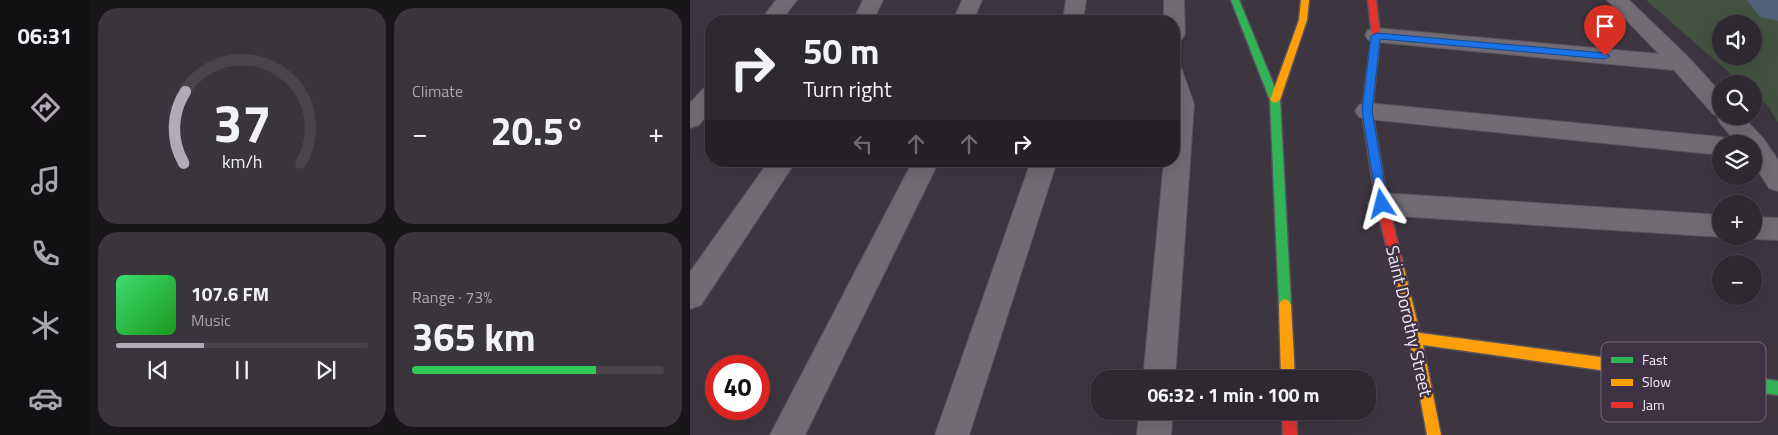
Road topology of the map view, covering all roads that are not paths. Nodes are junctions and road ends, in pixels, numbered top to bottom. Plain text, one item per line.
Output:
1 (786, 0) edge
2 (873, 0) edge
3 (972, 0) edge
4 (1076, 0) edge
5 (1174, 0) edge
6 (1235, 0) edge
7 (1305, 0) edge
8 (1372, 0) edge
9 (1617, 0) edge
10 (775, 15) edge
11 (866, 15) edge
12 (966, 15) edge
13 (1074, 15) edge
14 (1174, 15) edge
15 (1376, 36) junction
16 (1681, 63) junction
17 (1180, 97) edge
18 (1712, 98) edge
19 (1274, 100) junction
20 (705, 101) edge
21 (1367, 111) junction
22 (690, 119) edge
23 (1736, 125) edge
24 (1180, 128) edge
25 (1745, 135) edge
26 (1712, 145) edge
27 (1762, 157) edge
28 (778, 167) edge
29 (923, 167) edge
30 (1042, 167) edge
31 (1177, 167) edge
32 (1778, 181) edge
33 (1382, 204) junction
34 (1712, 225) edge
35 (1762, 228) edge
36 (1778, 229) edge
37 (690, 296) edge
38 (1415, 338) junction
39 (1601, 364) edge
40 (1160, 370) edge
41 (1288, 370) edge
42 (1155, 420) edge
43 (1289, 420) edge
44 (787, 435) edge
45 (952, 435) edge
46 (1154, 435) edge
47 (1290, 435) edge
48 (1434, 435) edge

1 - 10 street
2 - 11 street
3 - 12 street
4 - 13 street
5 - 14 street
6 - 19 street
7 - 19 street
8 - 15 street, Saint Dorothy Street
9 - 16 street
15 - 16 street
15 - 21 street, Saint Dorothy Street
16 - 18 street
17 - 24 street
19 - 41 street
20 - 22 street
21 - 26 street
21 - 33 street, Saint Dorothy Street
23 - 25 street
27 - 32 street
28 - 37 street
29 - 44 street
30 - 45 street
31 - 40 street
33 - 34 street
33 - 38 street, Saint Dorothy Street
35 - 36 street
38 - 39 street
38 - 48 street, Saint Dorothy Street
42 - 46 street
43 - 47 street

